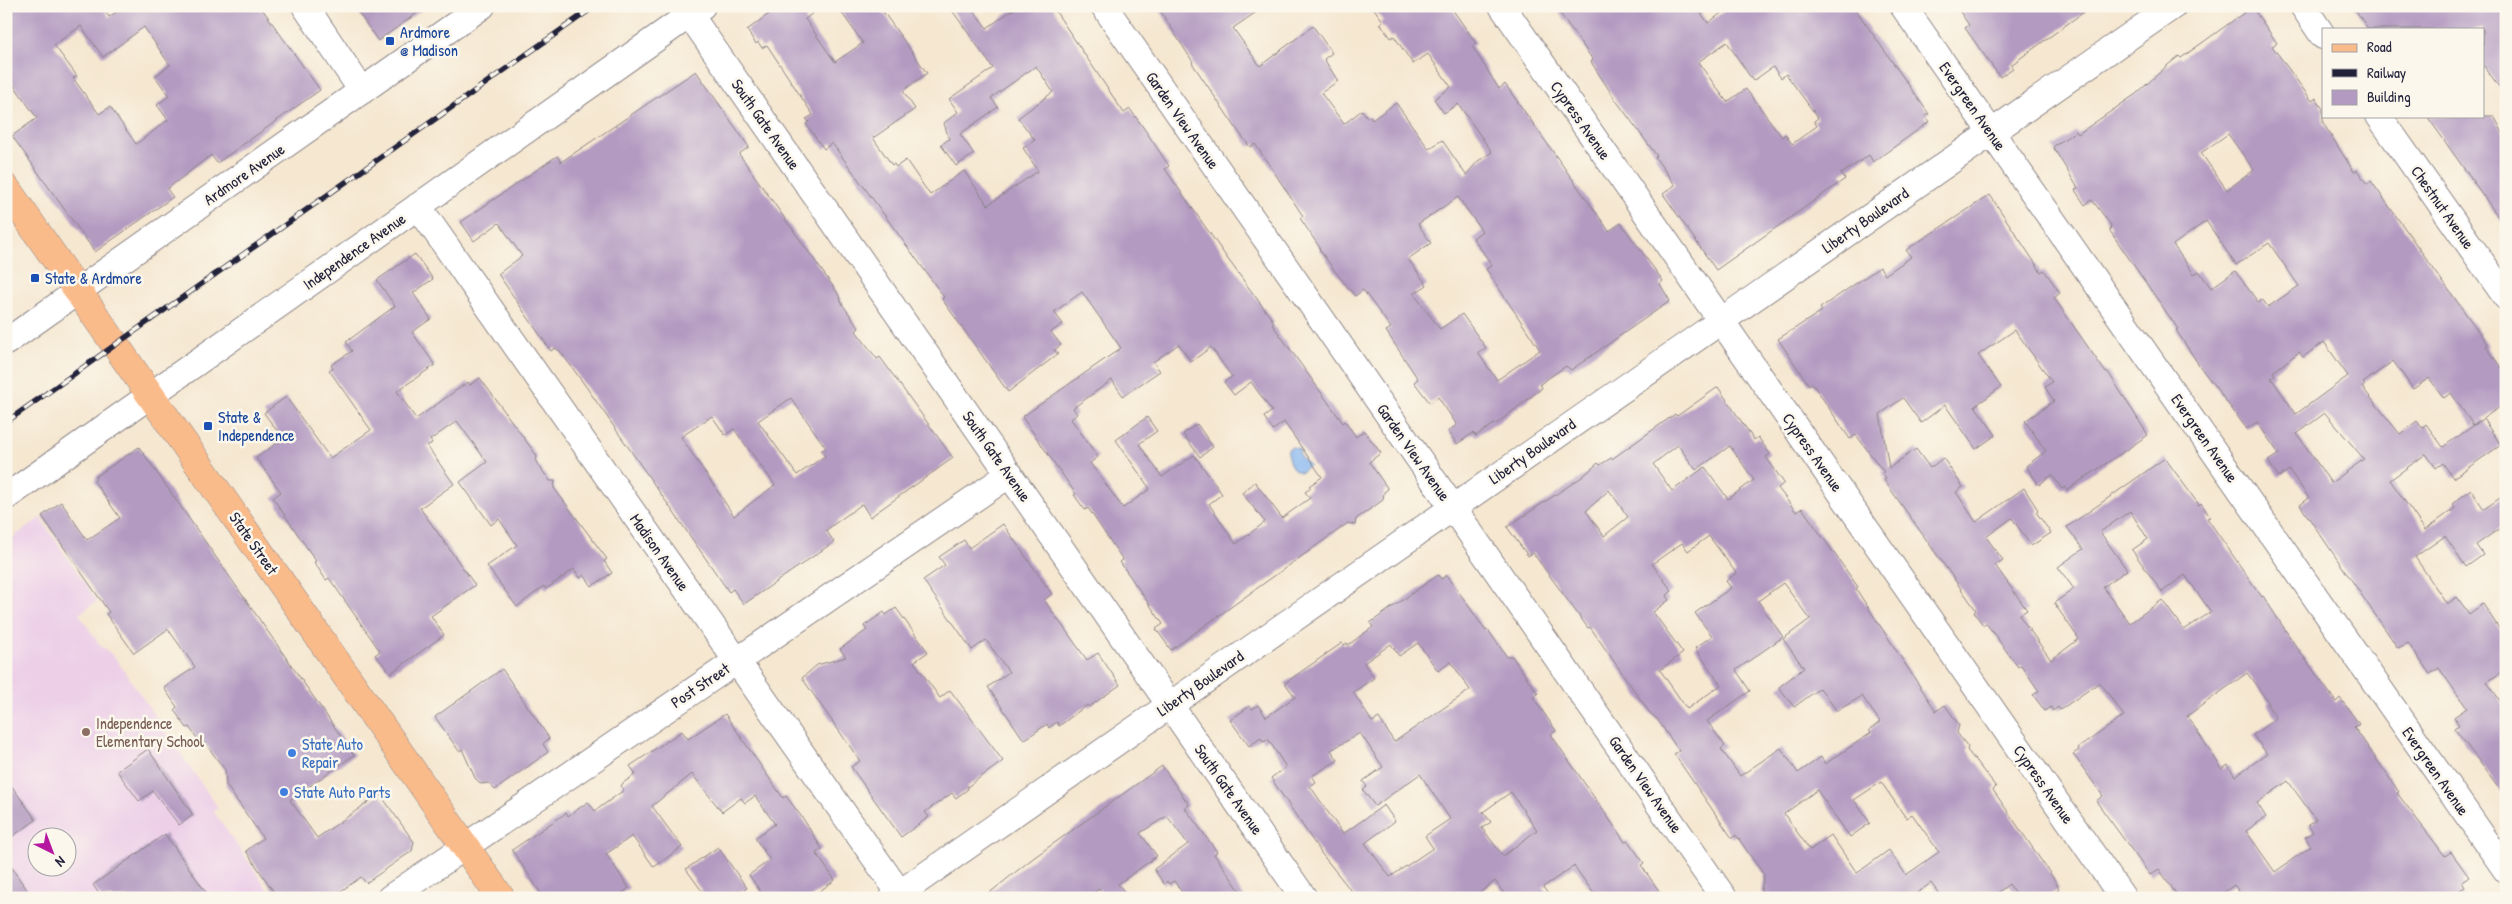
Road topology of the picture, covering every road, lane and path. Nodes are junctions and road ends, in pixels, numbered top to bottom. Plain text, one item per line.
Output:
1 (305, 6) edge
2 (482, 6) edge
3 (1104, 6) edge
4 (1502, 6) edge
5 (1904, 6) edge
6 (2173, 6) edge
7 (2303, 6) edge
8 (696, 10) edge
9 (2322, 34) edge
10 (362, 91) junction
11 (2381, 118) edge
12 (1991, 133) junction
13 (6, 188) edge
14 (418, 206) junction
15 (78, 291) junction
16 (2506, 297) edge
17 (1721, 320) junction
18 (6, 342) edge
19 (150, 395) junction
20 (1010, 474) junction
21 (6, 497) edge
22 (1452, 507) junction
23 (736, 660) junction
24 (1170, 705) junction
25 (464, 845) junction
26 (2506, 870) edge
27 (898, 896) edge
28 (390, 898) edge
29 (501, 898) edge
30 (1304, 898) edge
31 (1724, 898) edge
32 (2123, 898) edge

1 - 10 street
2 - 10 street, Ardmore Avenue
3 - 22 street, Garden View Avenue
4 - 17 street, Cypress Avenue
5 - 12 street, Evergreen Avenue
6 - 12 street, Liberty Boulevard
7 - 9 street
8 - 14 street, Independence Avenue
8 - 20 street, South Gate Avenue
10 - 15 street, Ardmore Avenue
11 - 16 street, Chestnut Avenue
12 - 17 street, Liberty Boulevard
12 - 26 street, Evergreen Avenue
13 - 15 main road, State Street
14 - 19 street, Independence Avenue
14 - 23 street, Madison Avenue
15 - 18 street, Ardmore Avenue
15 - 19 main road, State Street
17 - 22 street, Liberty Boulevard
17 - 32 street, Cypress Avenue
19 - 21 street, Independence Avenue
19 - 25 main road, State Street
20 - 23 street, Post Street
20 - 24 street, South Gate Avenue
22 - 24 street, Liberty Boulevard
22 - 31 street, Garden View Avenue
23 - 25 street, Post Street
23 - 27 street, Madison Avenue
24 - 27 street, Liberty Boulevard
24 - 30 street, South Gate Avenue
25 - 28 street, Post Street
25 - 29 main road, State Street

